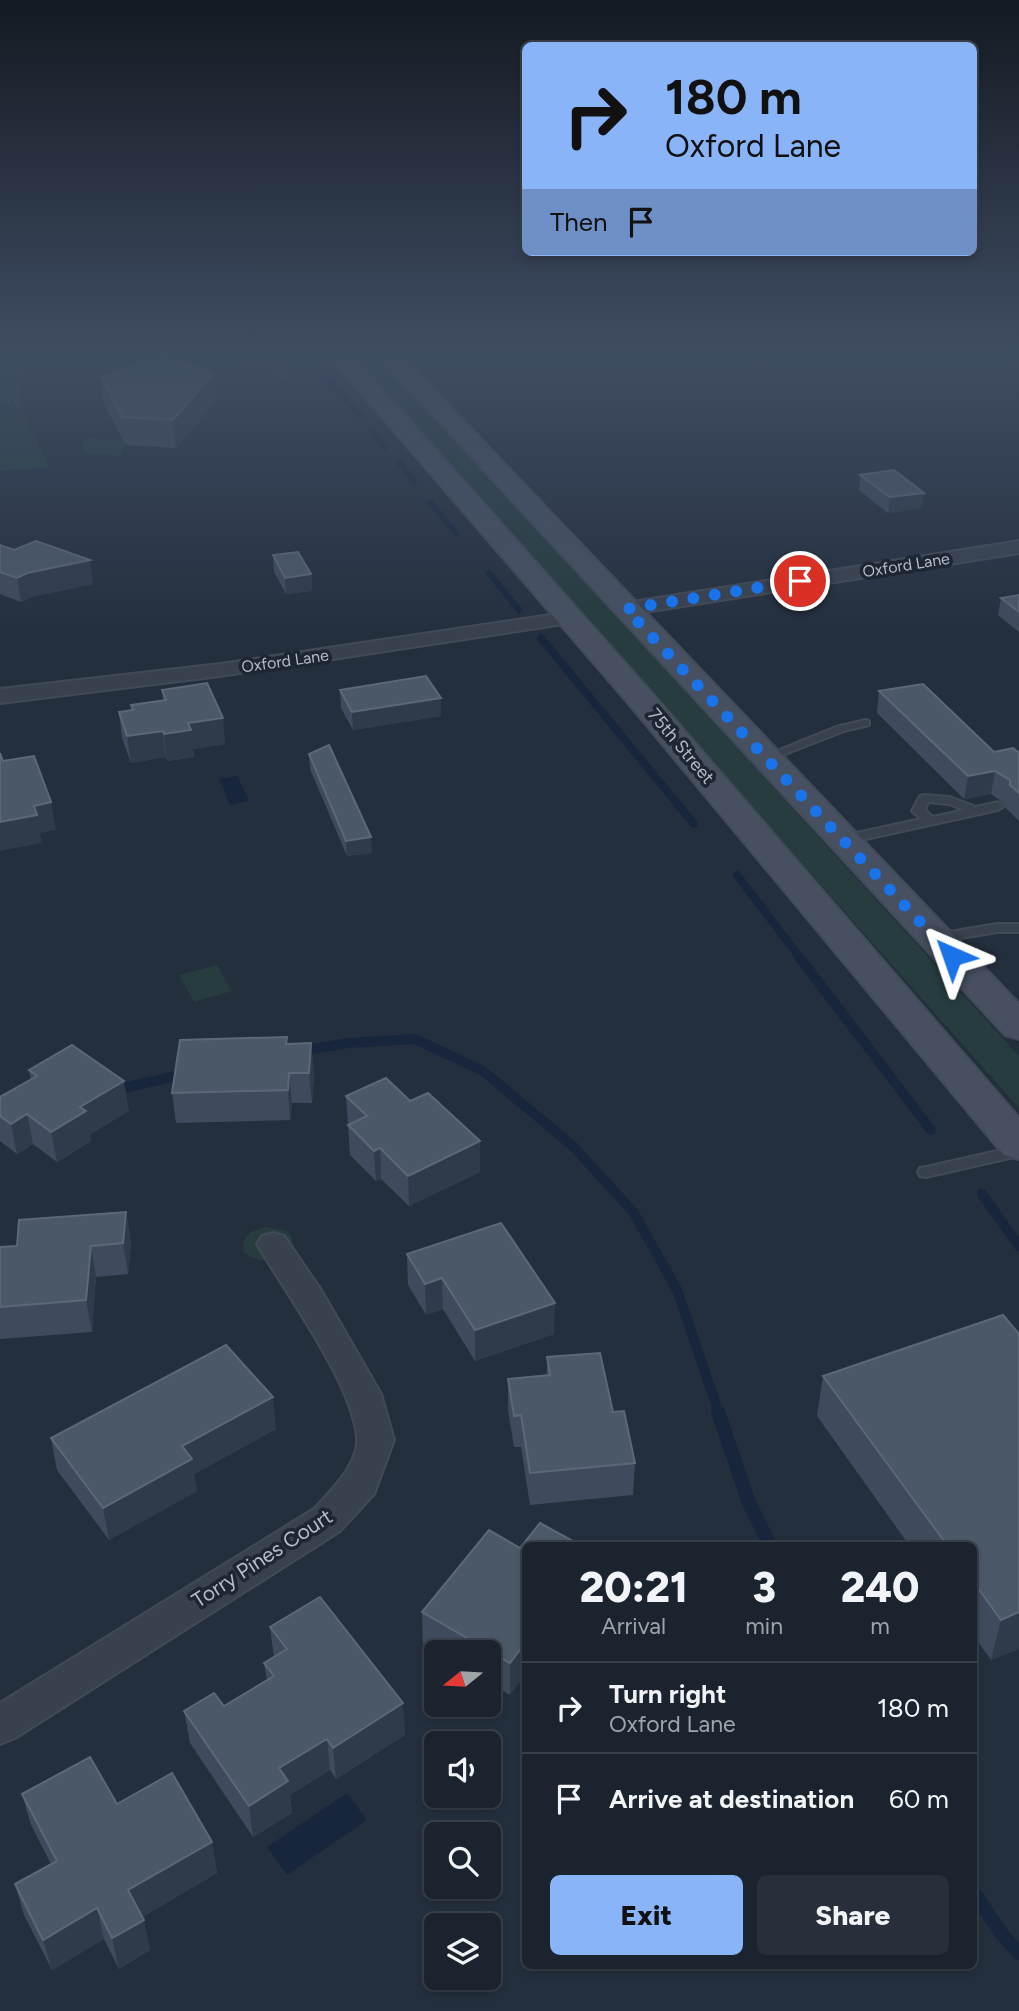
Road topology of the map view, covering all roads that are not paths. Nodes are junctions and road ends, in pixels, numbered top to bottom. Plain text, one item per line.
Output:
1 (419, 446) edge
2 (474, 446) edge
3 (1019, 547) edge
4 (626, 609) junction
5 (570, 618) junction
6 (0, 696) edge
7 (864, 723) dead end
8 (765, 758) junction
9 (998, 806) dead end
10 (974, 811) junction
11 (930, 820) junction
12 (843, 840) junction
13 (1019, 929) edge
14 (935, 938) junction
15 (1019, 1027) edge
16 (1019, 1144) edge
17 (1019, 1151) edge
18 (926, 1172) dead end
19 (273, 1244) dead end
20 (0, 1725) edge

1 - 5 main road, 75th Street
2 - 4 main road
3 - 4 street, Oxford Lane
4 - 8 main road
5 - 6 street, Oxford Lane
5 - 16 main road, 75th Street
7 - 8 lane
8 - 12 main road
9 - 10 lane
10 - 11 lane
10 - 11 lane
11 - 12 lane
12 - 14 main road
13 - 14 lane
14 - 15 main road
17 - 18 lane
19 - 20 street, Torry Pines Court

